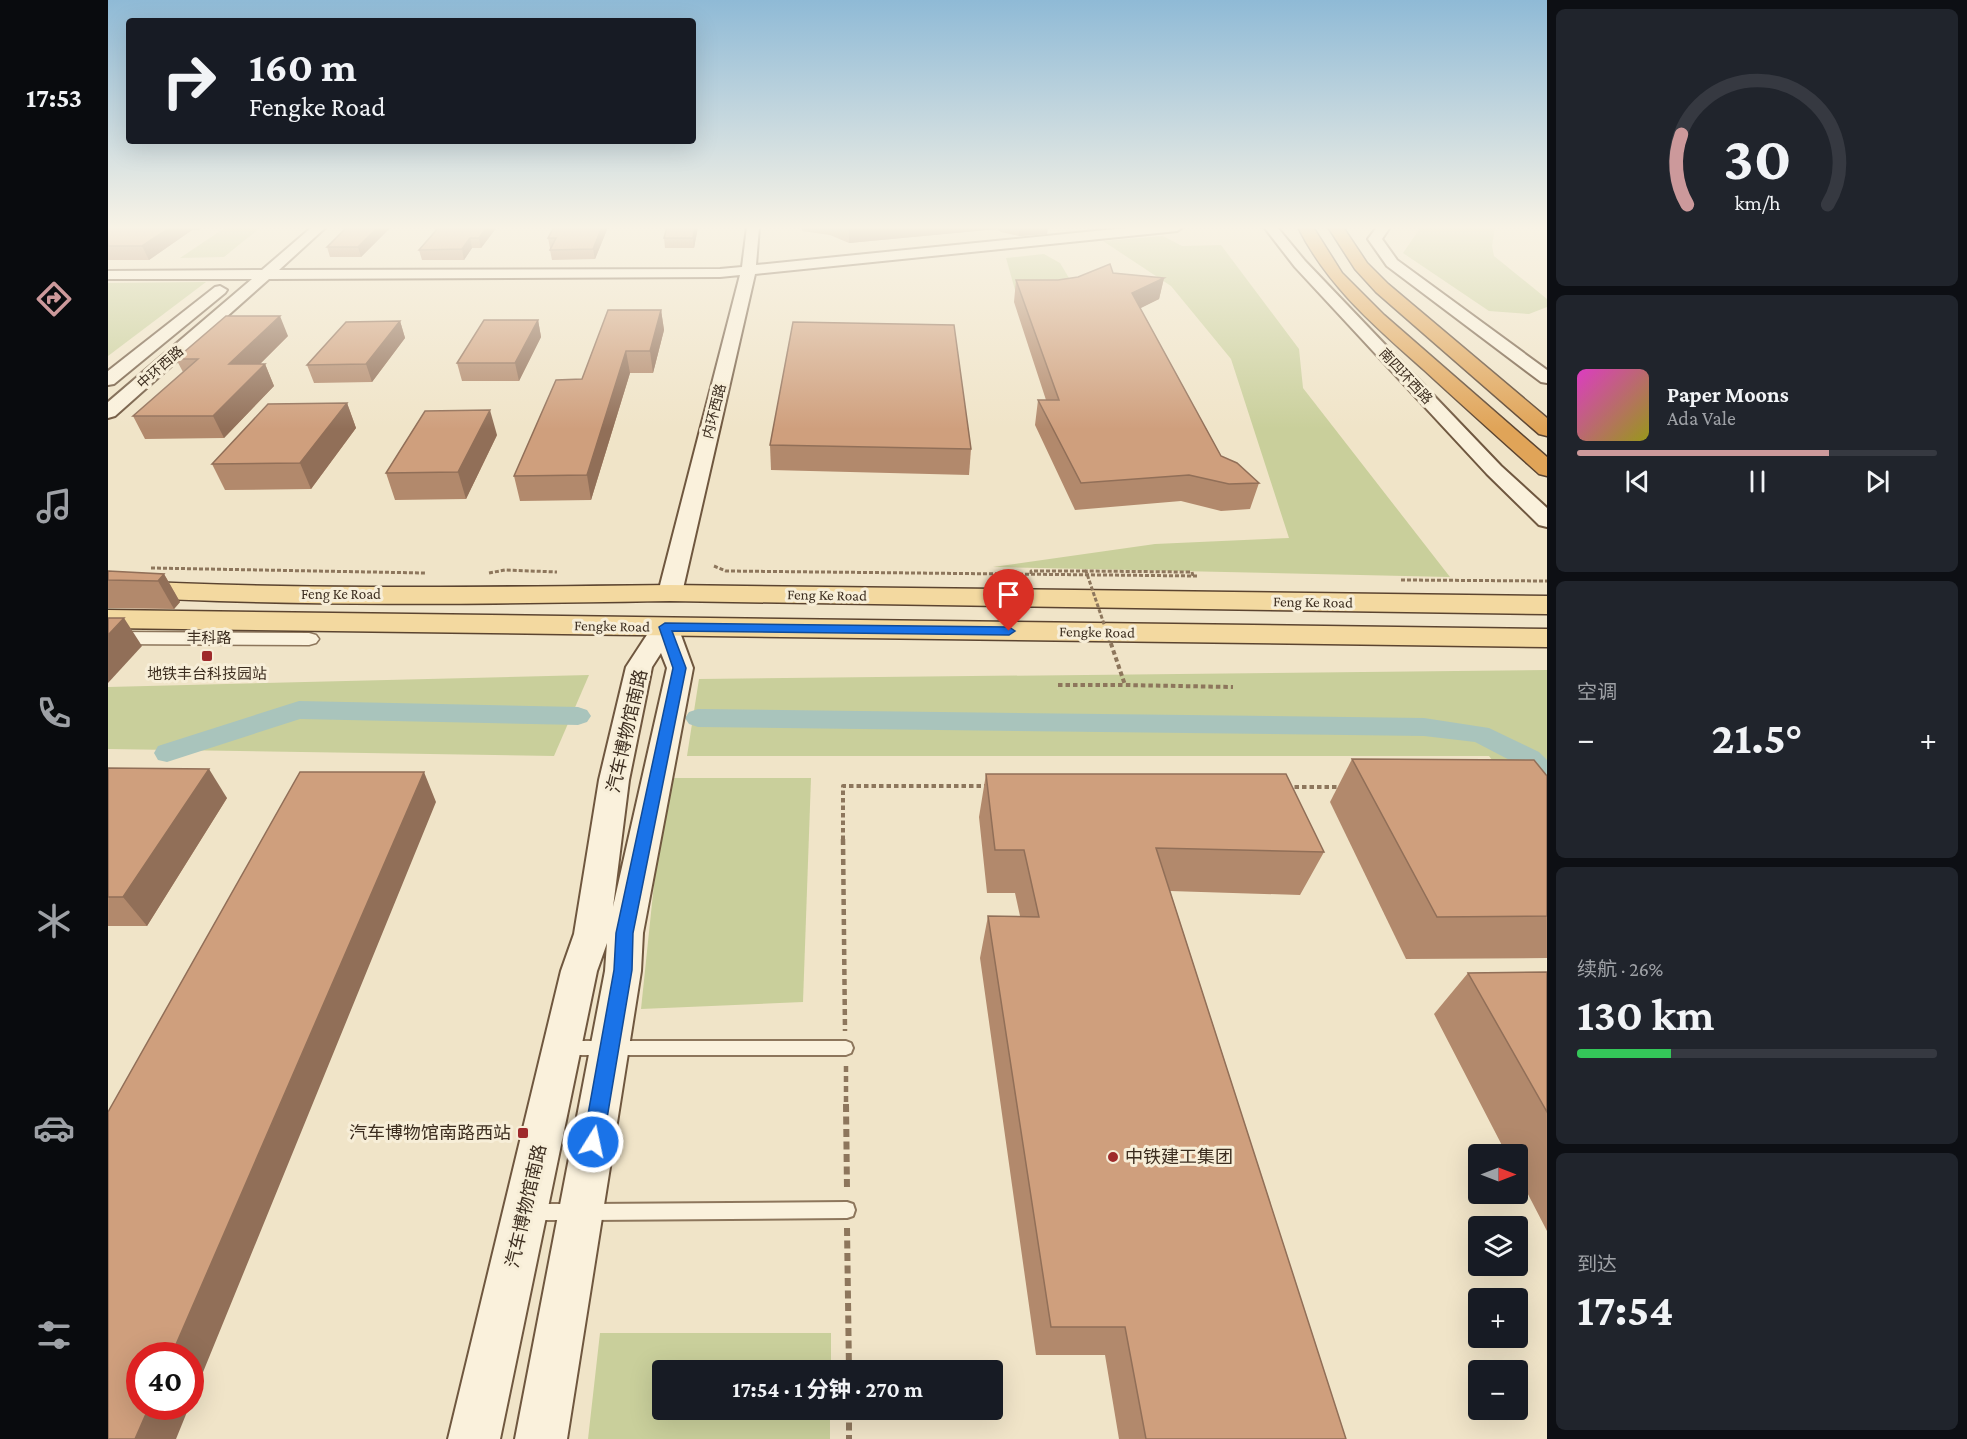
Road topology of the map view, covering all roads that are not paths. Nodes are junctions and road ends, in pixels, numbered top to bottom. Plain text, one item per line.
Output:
1 (215, 294) edge
2 (244, 294) edge
3 (743, 294) edge
4 (1328, 294) edge
5 (1335, 294) edge
6 (1354, 294) edge
7 (1389, 294) edge
8 (1434, 294) edge
9 (1338, 305) junction
10 (1547, 378) edge
11 (108, 380) edge
12 (108, 411) edge
13 (1547, 429) edge
14 (1547, 469) edge
15 (1547, 520) edge
16 (108, 588) edge
17 (1547, 605) edge
18 (667, 610) junction
19 (108, 619) edge
20 (437, 624) junction
21 (108, 638) edge
22 (1547, 638) edge
23 (309, 639) joint
24 (561, 1048) junction
25 (609, 1048) junction
26 (846, 1048) road end
27 (847, 1210) road end
28 (581, 1212) junction
29 (525, 1213) junction
30 (474, 1439) edge
31 (541, 1439) edge

1 - 11 street, 中环西路
2 - 12 street, 中环西路
3 - 18 street, 内环西路
4 - 9 street, 南四环西路
5 - 9 highway
6 - 14 highway, 南四环西路
7 - 13 highway
8 - 10 street
9 - 15 street, 南四环西路
16 - 18 main road, Feng Ke Road
17 - 18 main road, Feng Ke Road
18 - 20 main road, Fengke Road
18 - 22 main road, Fengke Road
18 - 24 street, 汽车博物馆南路
18 - 25 street
19 - 20 main road, Fengke Road
20 - 23 main road
21 - 23 street, 丰科路
24 - 25 lane
24 - 29 street, 汽车博物馆南路
25 - 26 lane
25 - 28 street
27 - 28 lane
28 - 29 lane
28 - 31 street
29 - 30 street, 汽车博物馆南路

